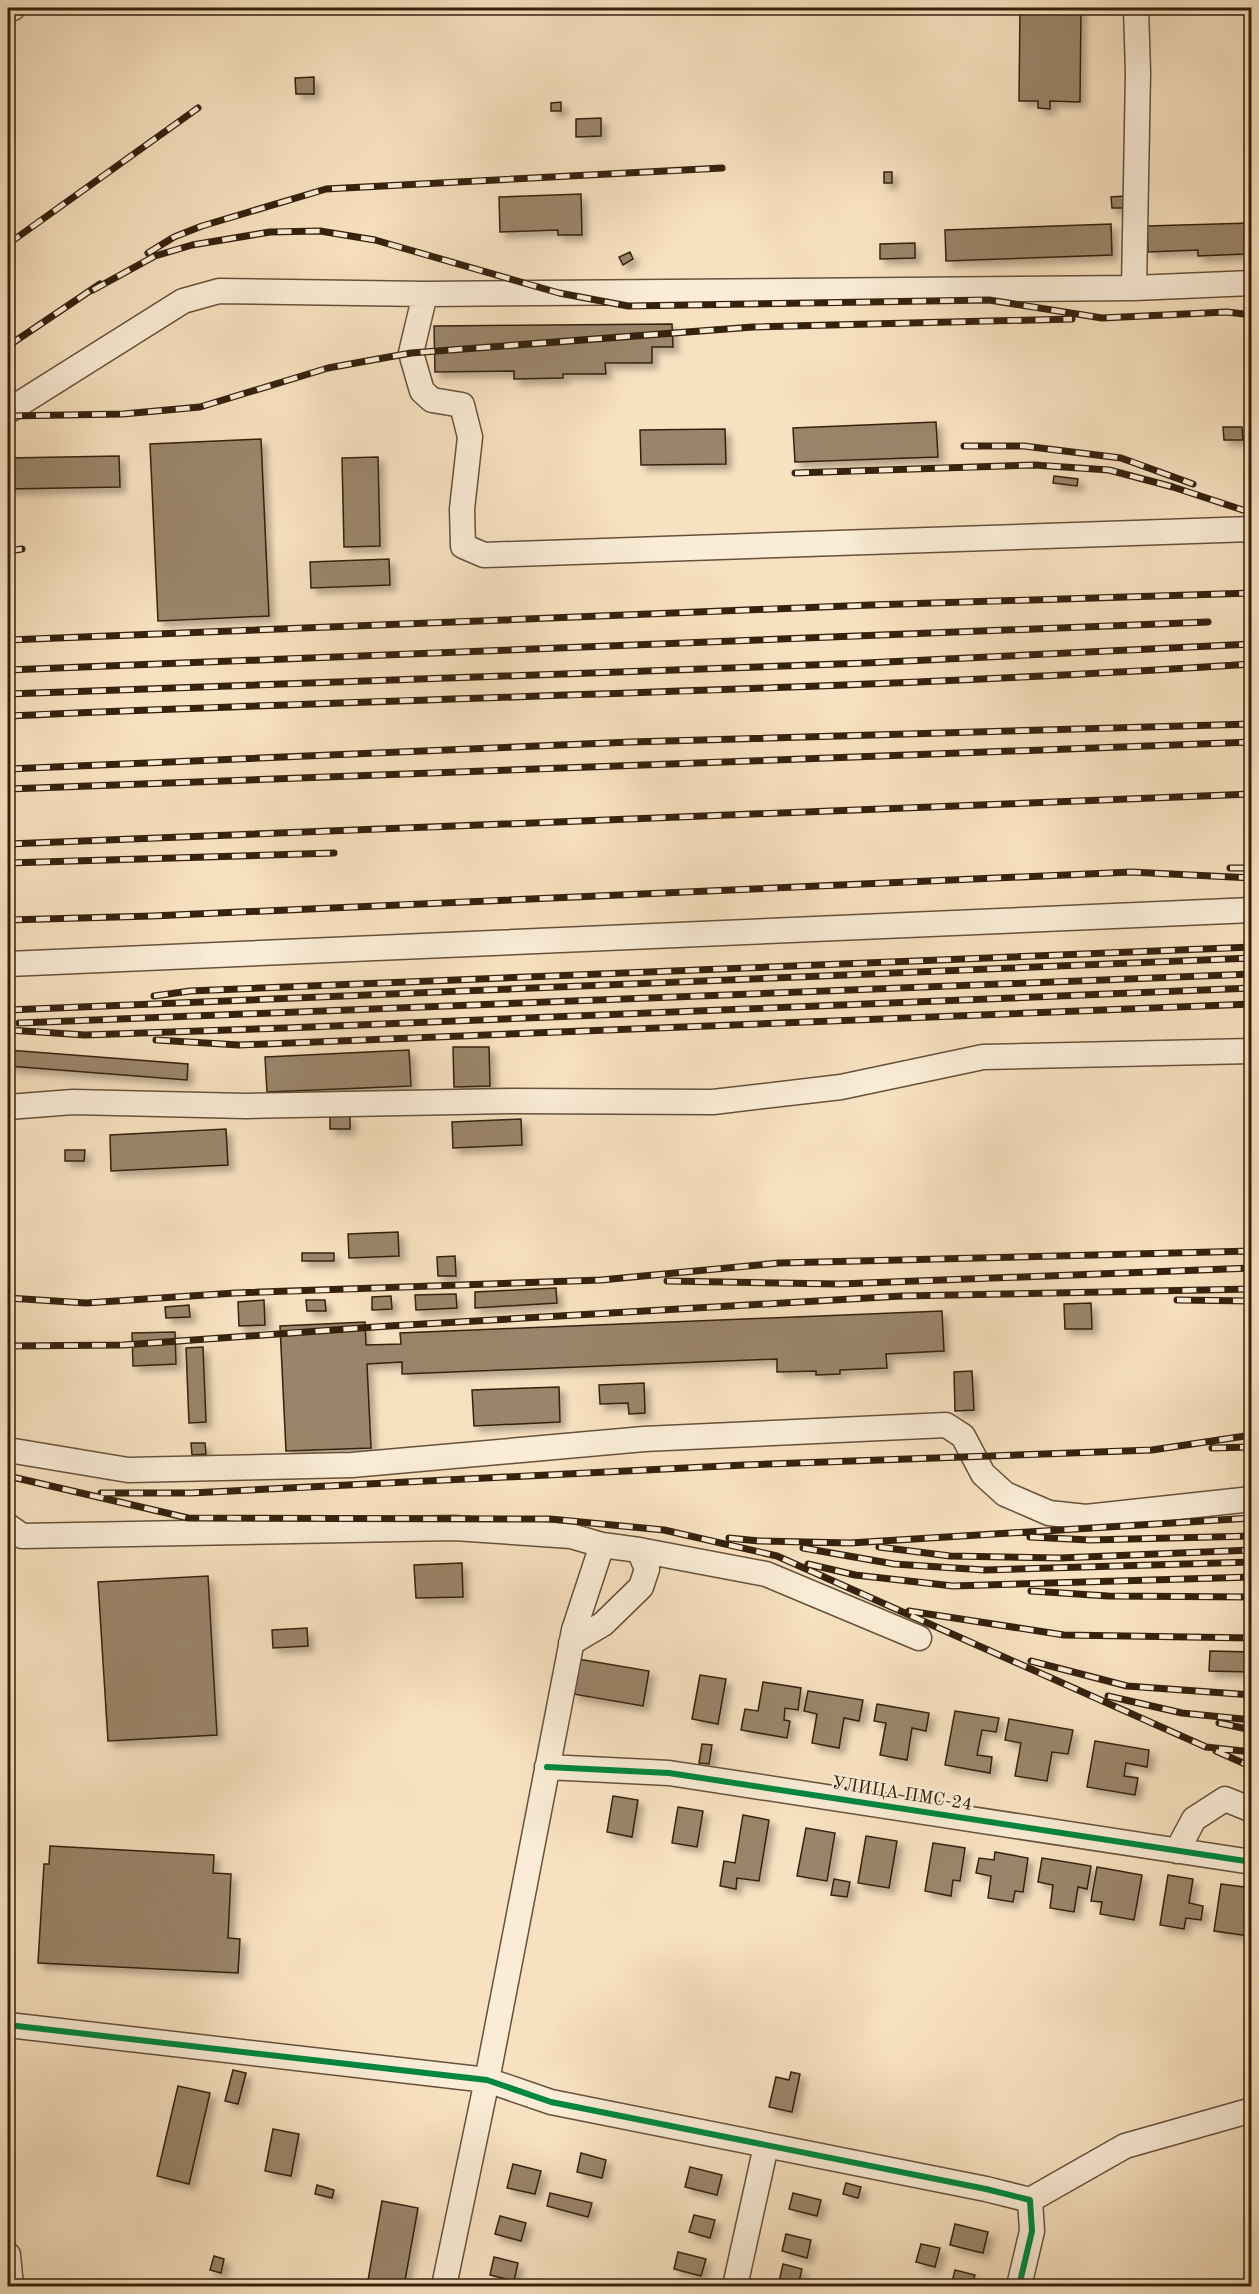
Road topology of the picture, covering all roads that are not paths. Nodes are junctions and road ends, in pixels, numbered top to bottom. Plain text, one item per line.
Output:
1 (13, 8) edge
2 (1136, 8) edge
3 (8, 10) edge
4 (1251, 283) edge
5 (1134, 288) junction
6 (425, 294) junction
7 (8, 411) edge
8 (1251, 529) edge
9 (1251, 910) edge
10 (8, 964) edge
11 (1251, 1051) edge
12 (8, 1107) edge
13 (8, 1450) edge
14 (1251, 1499) edge
15 (8, 1526) edge
16 (602, 1545) junction
17 (639, 1550) junction
18 (919, 1638) dead end
19 (571, 1643) junction
20 (547, 1767) junction
21 (1251, 1810) edge
22 (1177, 1851) junction
23 (1251, 1862) edge
24 (8, 2025) edge
25 (487, 2080) junction
26 (1251, 2110) edge
27 (766, 2146) junction
28 (1030, 2200) junction
29 (8, 2255) edge
30 (11, 2286) edge
31 (444, 2286) edge
32 (735, 2286) edge
33 (1018, 2286) edge

1 - 3 street
2 - 5 street
4 - 5 street
5 - 6 street
6 - 7 street
6 - 8 street
9 - 10 street
11 - 12 street
13 - 14 street
15 - 16 street
16 - 17 street
16 - 19 street
17 - 18 street
17 - 19 street
19 - 20 street
20 - 22 street, УЛИЦА ПМС-24
20 - 25 street
21 - 22 street
22 - 23 street, УЛИЦА ПМС-24
24 - 25 street
25 - 27 street
25 - 31 street
26 - 28 street
27 - 28 street
27 - 32 street
28 - 33 street
29 - 30 street

